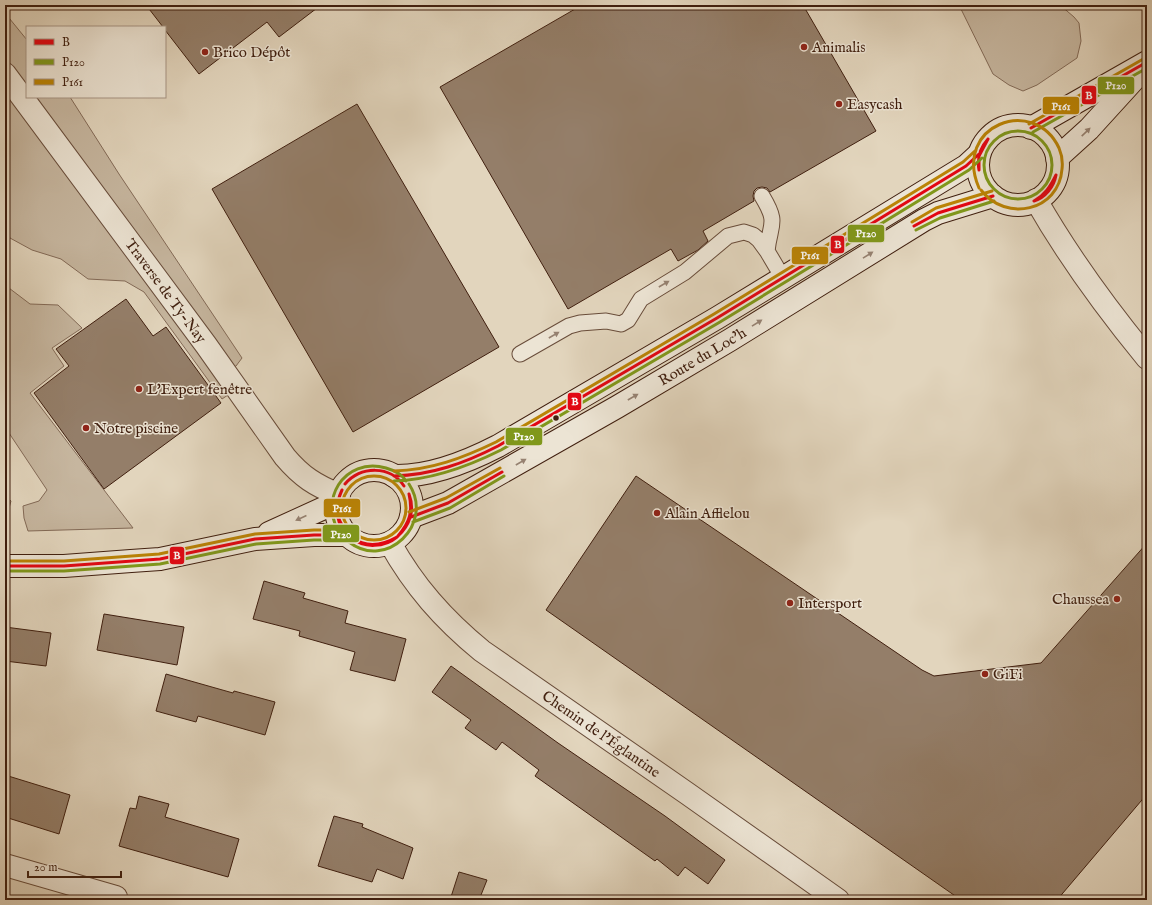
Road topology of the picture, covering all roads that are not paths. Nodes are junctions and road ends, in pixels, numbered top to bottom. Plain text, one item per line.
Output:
1 (1147, 62) edge
2 (1147, 66) edge
3 (5, 74) edge
4 (1032, 128) junction
5 (979, 154) junction
6 (1057, 158) junction
7 (762, 196) dead end
8 (992, 196) junction
9 (1036, 200) junction
10 (767, 251) junction
11 (783, 278) junction
12 (520, 354) dead end
13 (1147, 358) edge
14 (394, 476) junction
15 (338, 498) junction
16 (411, 516) junction
17 (348, 535) junction
18 (255, 539) junction
19 (390, 542) junction
20 (5, 566) edge
21 (5, 865) edge
22 (119, 899) edge
23 (838, 900) edge

1 - 4 main road
6 -> 2 main road
3 - 15 main road, Traverse de Ty-Nay
4 - 5 main road
4 - 6 main road
5 - 8 main road
5 - 11 main road, Route du Loc'h
6 - 9 main road
7 - 10 lane
8 - 9 main road
16 -> 8 main road, Route du Loc'h
9 - 13 main road
10 - 11 lane
12 -> 10 lane
11 - 14 main road, Route du Loc'h
14 - 15 main road
14 - 16 main road
15 - 17 main road
15 -> 18 main road
16 - 19 main road
17 - 18 main road
17 - 19 main road
18 - 20 main road
19 - 23 main road, Chemin de l'Églantine
21 - 22 main road

